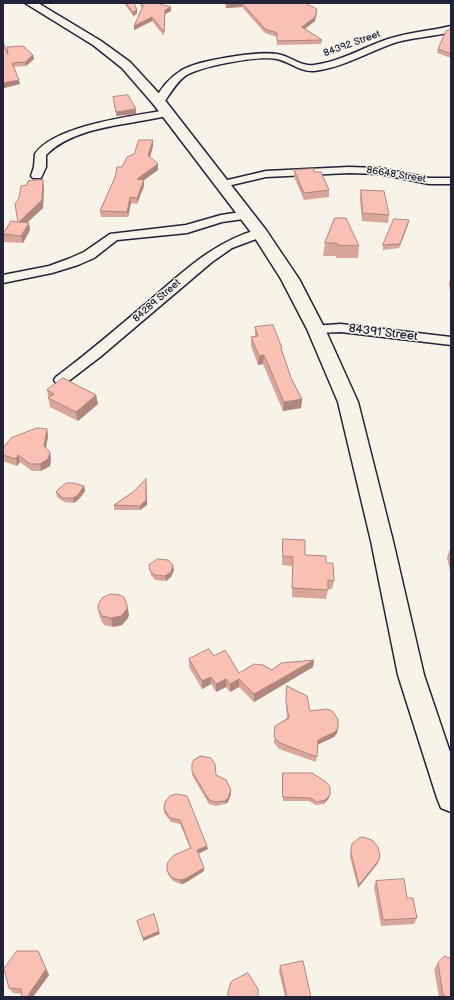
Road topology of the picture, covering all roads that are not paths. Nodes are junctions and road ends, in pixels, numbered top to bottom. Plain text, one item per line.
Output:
1 (30, 3) edge
2 (451, 30) edge
3 (163, 108) junction
4 (37, 176) dead end
5 (451, 181) edge
6 (223, 184) junction
7 (247, 215) junction
8 (260, 233) junction
9 (3, 279) edge
10 (316, 329) junction
11 (451, 341) edge
12 (61, 380) edge
13 (451, 798) edge

1 - 3 street
2 - 3 street, 84392 Street
3 - 4 street
3 - 6 street
5 - 6 street, 86648 Street
6 - 7 street
7 - 8 street
7 - 9 street
8 - 10 street
8 - 12 street, 84289 Street
10 - 11 street, 84391 Street
10 - 13 street

